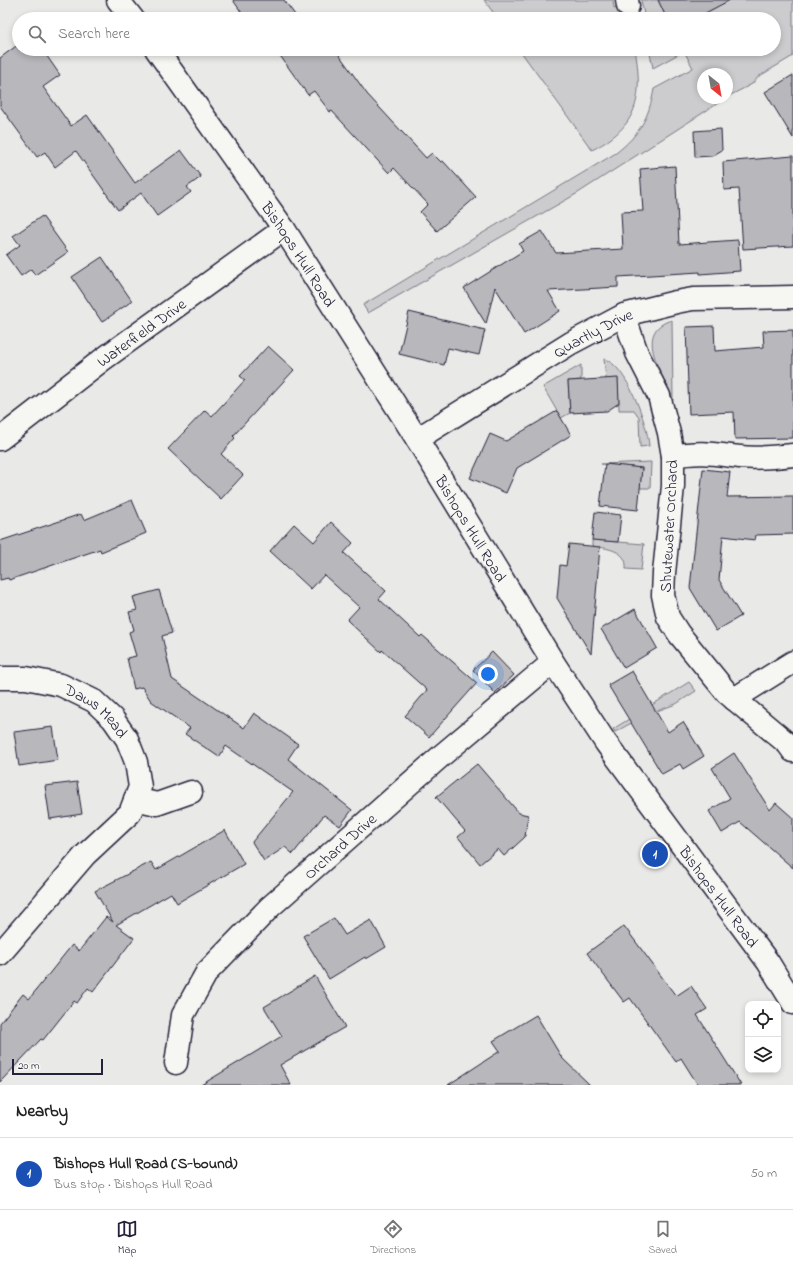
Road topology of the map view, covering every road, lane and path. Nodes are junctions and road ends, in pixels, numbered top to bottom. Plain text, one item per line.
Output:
1 (118, 0) edge
2 (127, 12) edge
3 (161, 56) edge
4 (284, 229) junction
5 (793, 297) edge
6 (624, 315) junction
7 (418, 438) junction
8 (0, 439) edge
9 (793, 455) edge
10 (673, 456) junction
11 (553, 662) junction
12 (793, 662) edge
13 (0, 678) edge
14 (734, 699) junction
15 (793, 751) edge
16 (191, 792) dead end
17 (135, 799) junction
18 (0, 954) edge
19 (793, 1003) edge
20 (176, 1063) dead end

1 - 2 street
3 - 4 street, Bishops Hull Road
4 - 7 street, Bishops Hull Road
4 - 8 street, Waterfield Drive
5 - 6 street, Quartly Drive
6 - 7 street, Quartly Drive
6 - 10 street, Shutewater Orchard
7 - 11 street, Bishops Hull Road
9 - 10 street
10 - 14 street, Shutewater Orchard
11 - 19 street, Bishops Hull Road
11 - 20 street, Orchard Drive
12 - 14 street
13 - 17 street, Daws Mead
14 - 15 street, Shutewater Orchard
16 - 17 street
17 - 18 street, Daws Mead

